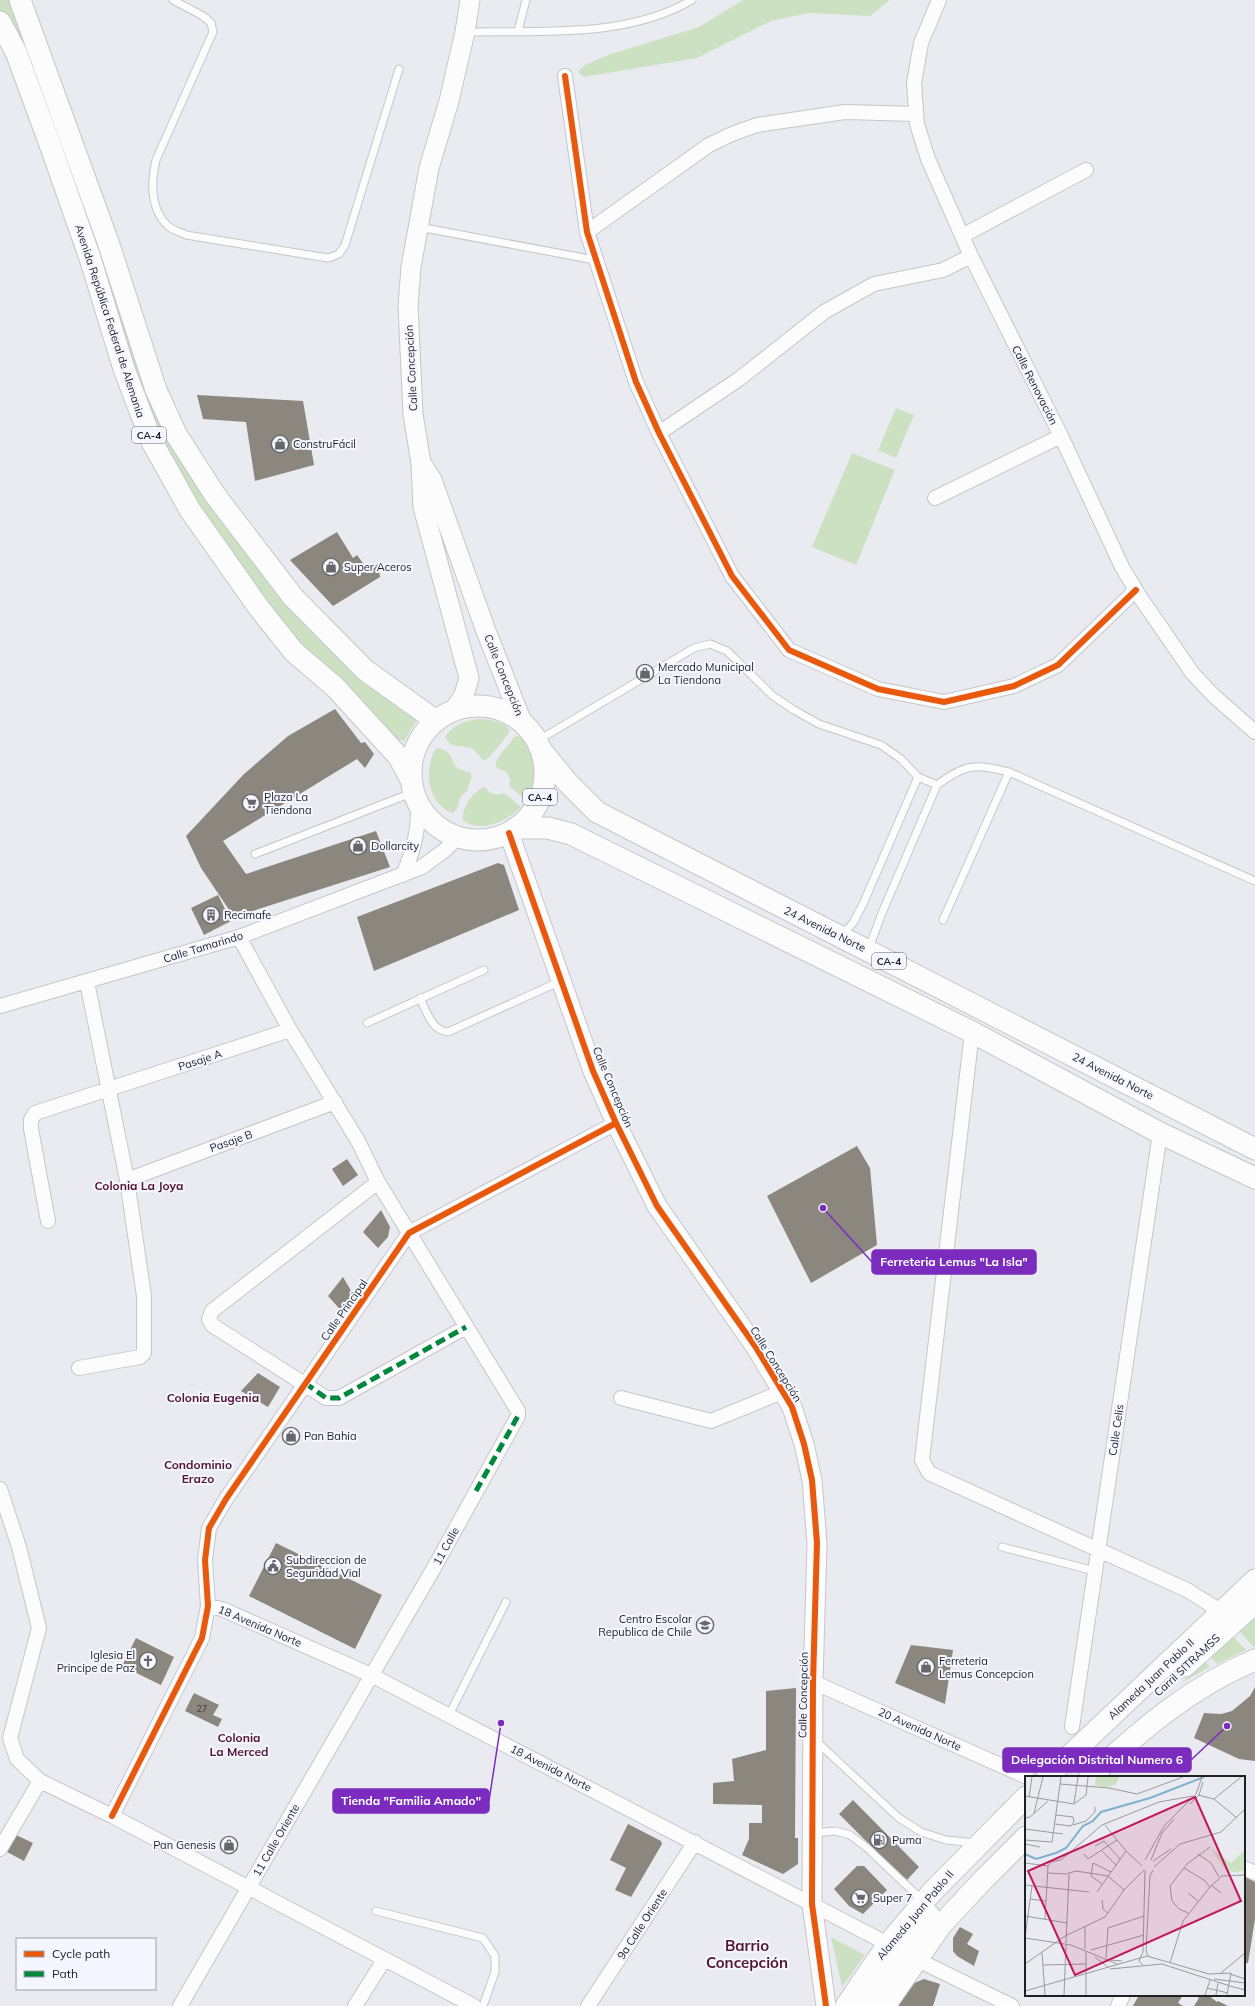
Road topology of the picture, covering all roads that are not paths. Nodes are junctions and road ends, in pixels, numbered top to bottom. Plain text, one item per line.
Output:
1 (20, 0) edge
2 (173, 0) edge
3 (470, 0) edge
4 (526, 0) edge
5 (692, 0) edge
6 (939, 0) edge
7 (0, 22) edge
8 (518, 31) junction
9 (465, 32) junction
10 (5, 42) edge
11 (399, 69) dead end
12 (565, 76) dead end
13 (916, 114) junction
14 (1086, 170) dead end
15 (417, 226) junction
16 (587, 232) junction
17 (962, 236) junction
18 (970, 256) junction
19 (595, 260) junction
20 (659, 433) junction
21 (1061, 436) junction
22 (421, 463) junction
23 (935, 498) dead end
24 (1136, 590) junction
25 (454, 710) junction
26 (436, 721) junction
27 (522, 722) junction
28 (1255, 732) edge
29 (539, 745) junction
30 (1009, 772) junction
31 (918, 777) junction
32 (937, 785) junction
33 (415, 792) junction
34 (513, 830) junction
35 (458, 836) junction
36 (255, 854) dead end
37 (403, 875) junction
38 (1255, 881) edge
39 (943, 920) dead end
40 (239, 937) junction
41 (840, 937) junction
42 (869, 951) junction
43 (484, 970) dead end
44 (561, 981) junction
45 (87, 982) junction
46 (420, 998) junction
47 (0, 1006) edge
48 (367, 1023) dead end
49 (290, 1030) junction
50 (972, 1032) junction
51 (110, 1090) junction
52 (335, 1102) junction
53 (616, 1123) junction
54 (1160, 1133) junction
55 (1255, 1149) edge
56 (1255, 1178) edge
57 (127, 1180) junction
58 (378, 1182) junction
59 (48, 1221) dead end
60 (410, 1233) junction
61 (466, 1327) junction
62 (79, 1368) dead end
63 (305, 1383) junction
64 (782, 1392) junction
65 (621, 1398) dead end
66 (0, 1490) edge
67 (1002, 1547) dead end
68 (1098, 1550) junction
69 (1095, 1571) junction
70 (1255, 1580) edge
71 (506, 1602) dead end
72 (1255, 1603) edge
73 (208, 1606) junction
74 (1222, 1612) junction
75 (1255, 1660) edge
76 (371, 1675) junction
77 (813, 1682) junction
78 (449, 1715) junction
79 (1072, 1728) dead end
80 (813, 1738) junction
81 (1048, 1776) edge
82 (1067, 1776) edge
83 (1091, 1776) edge
84 (1025, 1777) edge
85 (40, 1781) junction
86 (1025, 1798) edge
87 (112, 1816) junction
88 (1025, 1816) edge
89 (812, 1833) junction
90 (1025, 1838) edge
91 (695, 1842) junction
92 (978, 1844) junction
93 (0, 1849) edge
94 (1245, 1868) edge
95 (1255, 1873) edge
96 (249, 1888) junction
97 (924, 1902) junction
98 (812, 1904) junction
99 (376, 1912) dead end
100 (888, 1944) junction
101 (916, 1959) junction
102 (384, 1960) junction
103 (1123, 1996) edge
104 (180, 2006) edge
105 (355, 2006) edge
106 (474, 2006) edge
107 (483, 2006) edge
108 (588, 2006) edge
109 (826, 2006) edge
110 (846, 2006) edge
111 (868, 2006) edge
112 (885, 2006) edge
113 (1012, 2006) edge
114 (1118, 2006) edge

1 - 26 main road, Avenida República Federal de Alemania / CA-4
2 - 11 lane
3 - 9 street, Calle Concepción
4 - 8 lane
5 - 8 lane
6 - 13 street, Calle Renovación
7 - 10 main road, Avenida República Federal de Alemania / CA-4
8 - 9 lane
9 - 15 street, Calle Concepción
10 - 33 main road, Avenida República Federal de Alemania / CA-4
12 - 16 street
13 - 16 street
13 - 17 street, Calle Renovación
14 - 17 street
15 - 19 lane
15 - 22 street, Calle Concepción
16 - 19 street
17 - 18 street, Calle Renovación
18 - 20 street
18 - 21 street, Calle Renovación
19 - 20 street
20 - 24 street
21 - 23 street
21 - 24 street, Calle Renovación
22 - 25 street
22 - 27 street, Calle Concepción
24 - 28 street, Calle Renovación
25 - 26 main road, CA-4
25 - 27 main road, CA-4
26 - 33 main road, CA-4
27 - 29 main road, CA-4
29 - 31 lane
29 - 34 main road, CA-4
29 - 41 main road, 24 Avenida Norte / CA-4
30 - 32 lane
30 - 38 lane
30 - 39 lane
31 - 32 lane
31 - 41 lane
32 - 42 lane
33 - 35 main road, CA-4
33 - 36 lane
33 - 37 street
34 - 35 main road, CA-4
34 - 44 street, Calle Concepción
34 - 50 main road, CA-4
35 - 37 street, Calle Tamarindo
37 - 40 street, Calle Tamarindo
40 - 45 street, Calle Tamarindo
40 - 49 street
41 - 42 main road, 24 Avenida Norte / CA-4
42 - 55 main road, 24 Avenida Norte / CA-4
43 - 46 lane
44 - 46 lane
44 - 53 street, Calle Concepción
45 - 47 street, Calle Tamarindo
45 - 51 street
46 - 48 lane
49 - 51 street, Pasaje A
49 - 52 street
50 - 54 main road, CA-4
50 - 68 street
51 - 57 street
51 - 59 street, Pasaje A
52 - 57 street, Pasaje B
52 - 58 street
53 - 60 street, Calle Principal
53 - 64 street, Calle Concepción
54 - 56 main road, CA-4
54 - 68 street, Calle Celis
57 - 62 street
58 - 60 street
58 - 63 street
60 - 61 street
60 - 63 street, Calle Principal
61 - 63 street
61 - 76 street, 11 Calle
63 - 73 street, Calle Principal
64 - 65 street
64 - 77 street, Calle Concepción
66 - 85 street
67 - 69 lane
68 - 69 street, Calle Celis
68 - 74 street
69 - 79 street, Calle Celis
70 - 74 main road, Alameda Juan Pablo II
71 - 78 lane
72 - 82 main road, Carril SITRAMSS
73 - 76 street, 18 Avenida Norte
73 - 87 street, Calle Principal
74 - 81 main road, Alameda Juan Pablo II
75 - 83 main road
76 - 78 street, 18 Avenida Norte
76 - 96 street, 11 Calle Oriente
77 - 80 street, Calle Concepción
77 - 84 street, 20 Avenida Norte
78 - 91 street, 18 Avenida Norte
80 - 89 street, Calle Concepción
80 - 92 lane
85 - 87 street
85 - 93 street
86 - 92 main road, Alameda Juan Pablo II
87 - 96 street
88 - 111 main road
89 - 97 lane
89 - 98 street, Calle Concepción
90 - 101 main road
91 - 98 street, 18 Avenida Norte
91 - 108 street, 9a Calle Oriente
92 - 97 main road, Alameda Juan Pablo II
94 - 95 street
96 - 102 street
96 - 104 street, 11 Calle Oriente
97 - 100 main road, Alameda Juan Pablo II
98 - 100 street, 18 Avenida Norte
98 - 109 street, Calle Concepción
99 - 107 lane
100 - 110 main road, Alameda Juan Pablo II
101 - 112 main road
101 - 113 street
102 - 105 street
102 - 106 street
103 - 114 street

